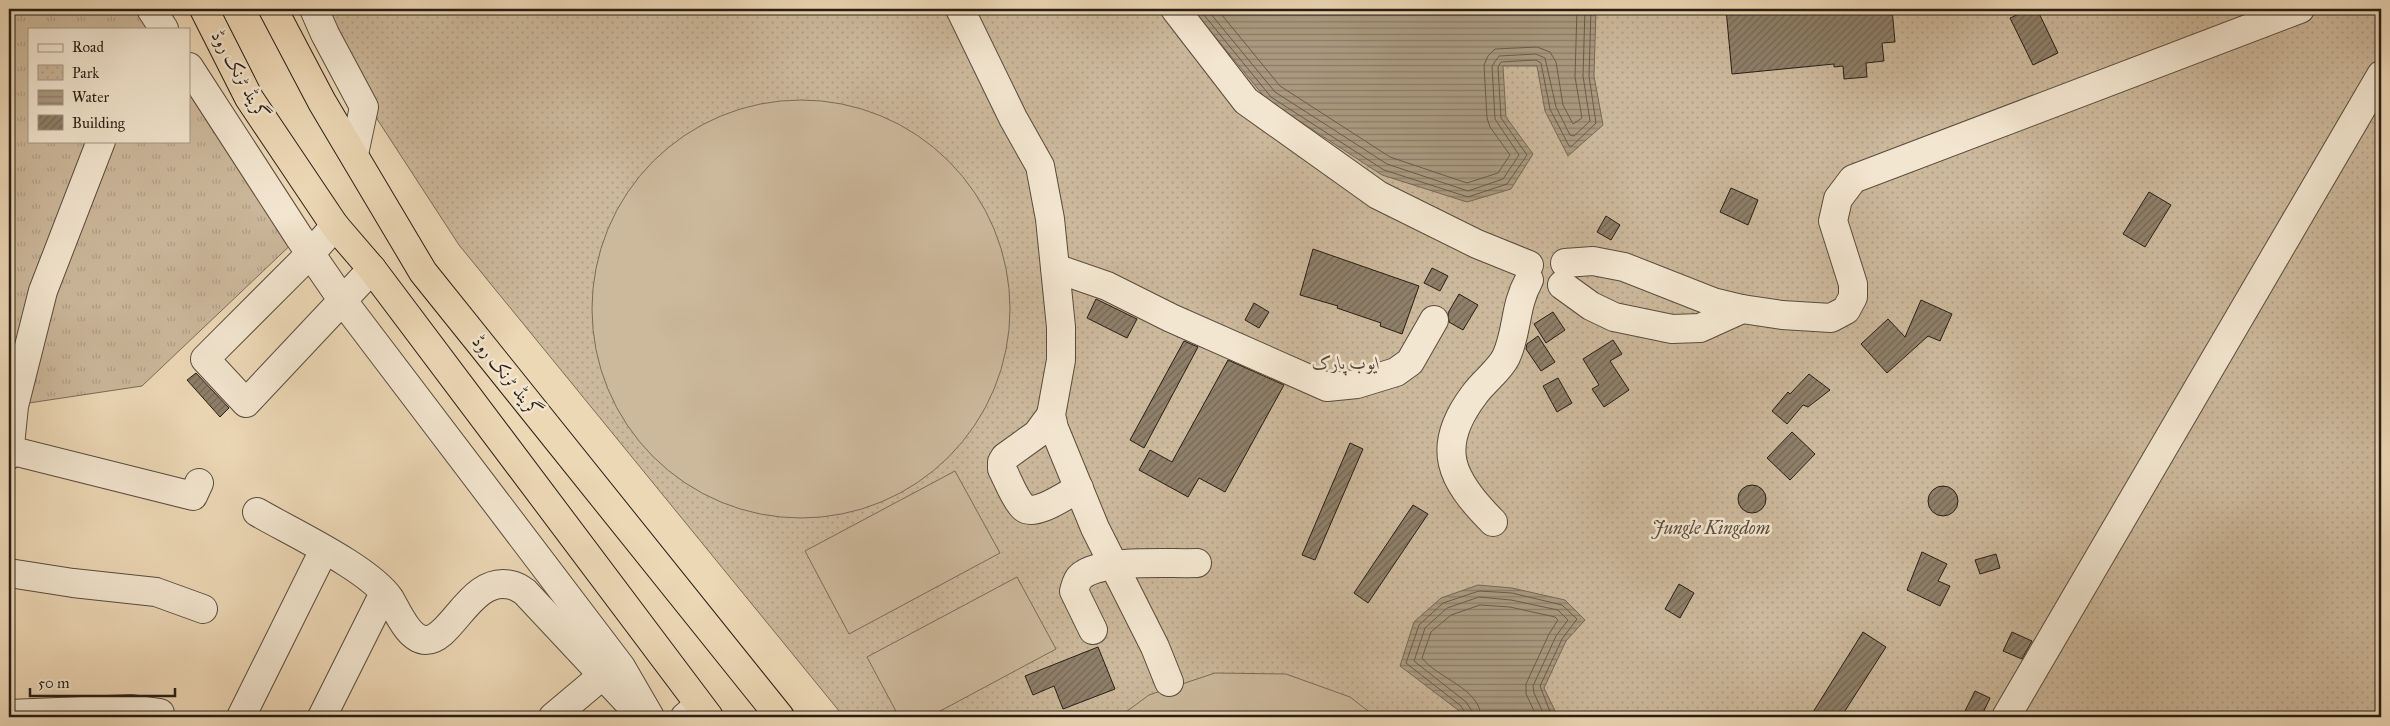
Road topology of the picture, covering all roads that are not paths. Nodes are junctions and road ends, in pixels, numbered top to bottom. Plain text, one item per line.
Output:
1 (149, 9) edge
2 (204, 9) edge
3 (273, 9) edge
4 (314, 9) edge
5 (960, 9) edge
6 (1175, 9) edge
7 (2300, 9) edge
8 (147, 28) edge
9 (163, 28) edge
10 (190, 70) edge
11 (2381, 75) edge
12 (101, 142) edge
13 (354, 154) junction
14 (335, 226) junction
15 (311, 253) junction
16 (1055, 268) junction
17 (372, 269) junction
18 (1529, 273) junction
19 (1564, 274) junction
20 (343, 301) junction
21 (1742, 309) junction
22 (1434, 320) dead end
23 (1051, 415) junction
24 (9, 450) edge
25 (9, 454) edge
26 (199, 483) dead end
27 (1079, 488) junction
28 (256, 512) dead end
29 (1493, 522) dead end
30 (324, 550) junction
31 (1197, 563) dead end
32 (1113, 565) junction
33 (9, 573) edge
34 (384, 593) junction
35 (202, 609) dead end
36 (1093, 630) dead end
37 (603, 675) junction
38 (1169, 682) dead end
39 (160, 713) dead end
40 (698, 713) edge
41 (9, 714) edge
42 (242, 717) edge
43 (322, 717) edge
44 (553, 717) edge
45 (643, 717) edge
46 (650, 717) edge
47 (780, 717) edge
48 (2006, 717) edge

1 - 8 street
1 - 9 street
2 - 14 highway, گرینڈ ٹرنک روڈ
3 - 13 highway, گرینڈ ٹرنک روڈ
4 - 13 street
5 - 16 street
6 - 18 street
7 - 21 street
10 - 15 street
11 - 48 street
12 - 24 street
13 - 47 highway, گرینڈ ٹرنک روڈ
14 - 15 street
14 - 17 highway, گرینڈ ٹرنک روڈ
15 - 20 street
15 - 20 street
16 - 22 street
16 - 23 street
17 - 20 street
17 - 40 highway, گرینڈ ٹرنک روڈ
18 - 19 street
18 - 29 street
19 - 21 street
19 - 21 street
20 - 46 street
23 - 27 street
23 - 27 street
24 - 25 street
24 - 26 street
27 - 32 street
28 - 30 street
30 - 34 street
30 - 42 street
31 - 32 street
32 - 36 street
32 - 38 street
33 - 35 street
34 - 37 street
34 - 43 street
37 - 44 street
37 - 45 street
39 - 41 street

